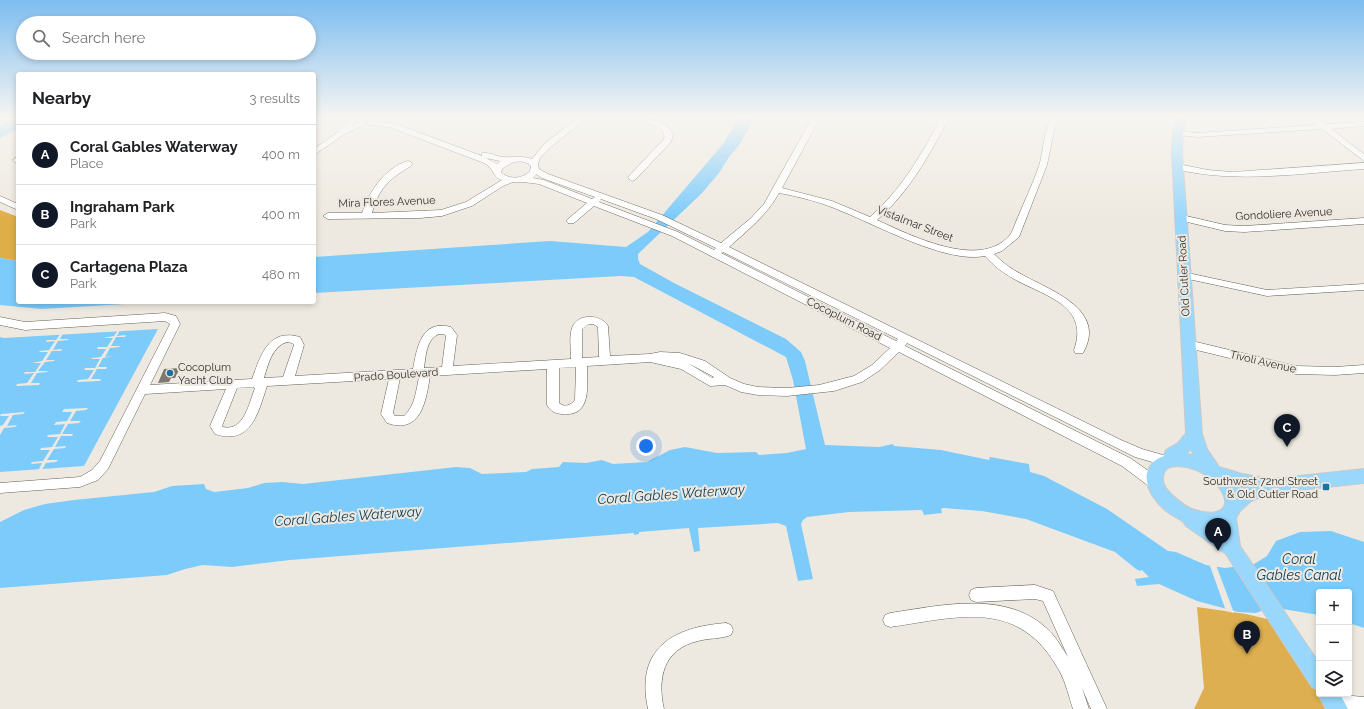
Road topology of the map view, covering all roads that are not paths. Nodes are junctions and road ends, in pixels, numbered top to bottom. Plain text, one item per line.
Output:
1 (460, 151) edge
2 (475, 151) edge
3 (538, 151) edge
4 (540, 151) edge
5 (657, 151) edge
6 (799, 151) edge
7 (926, 151) edge
8 (1046, 151) edge
9 (1178, 151) edge
10 (1355, 151) edge
11 (1364, 158) edge
12 (520, 159) junction
13 (510, 160) junction
14 (408, 164) dead end
15 (535, 166) junction
16 (1364, 166) edge
17 (1178, 167) junction
18 (498, 172) junction
19 (632, 178) dead end
20 (523, 179) junction
21 (511, 180) junction
22 (490, 190) junction
23 (778, 190) junction
24 (600, 196) junction
25 (0, 199) edge
26 (593, 202) junction
27 (16, 206) edge
28 (328, 216) dead end
29 (366, 216) junction
30 (1182, 218) junction
31 (571, 221) dead end
32 (871, 221) junction
33 (1364, 221) edge
34 (679, 231) junction
35 (723, 247) junction
36 (987, 252) junction
37 (714, 254) junction
38 (1183, 275) junction
39 (1364, 287) edge
40 (0, 321) edge
41 (902, 343) junction
42 (1188, 344) junction
43 (1079, 350) dead end
44 (605, 361) junction
45 (579, 362) junction
46 (553, 364) junction
47 (1364, 369) edge
48 (447, 371) junction
49 (422, 373) junction
50 (395, 375) junction
51 (287, 382) junction
52 (259, 384) junction
53 (233, 386) junction
54 (142, 390) junction
55 (1194, 434) junction
56 (1168, 460) junction
57 (1215, 472) junction
58 (1364, 476) edge
59 (1155, 484) junction
60 (1270, 486) junction
61 (0, 488) edge
62 (1230, 512) junction
63 (1186, 515) junction
64 (1236, 553) junction
65 (976, 595) dead end
66 (890, 620) dead end
67 (726, 630) dead end
68 (1316, 675) edge
69 (1333, 701) edge
70 (1364, 705) edge
71 (656, 709) edge
72 (1081, 709) edge
73 (1100, 709) edge

1 - 18 street, Cocoplum Road
2 - 13 street, Cocoplum Road
3 - 12 street
4 - 15 street
5 - 19 street
6 - 23 street
7 - 32 street
8 - 36 street, Vistalmar Street
9 - 17 main road, Old Cutler Road
10 - 11 street
12 - 13 street, Cocoplum Road
12 - 15 street, Cocoplum Road
13 - 18 street
14 - 29 street
15 - 20 street, Cocoplum Road
15 - 24 street, Cocoplum Road
16 - 17 street
17 - 30 main road, Old Cutler Road
18 - 21 street, Cocoplum Road
18 - 22 street
20 - 21 street, Cocoplum Road
20 - 26 street, Cocoplum Road
21 - 22 street, Mira Flores Avenue
22 - 29 street, Mira Flores Avenue
23 - 32 street, Vistalmar Street
23 - 35 street
24 - 26 street
24 - 34 street, Cocoplum Road
25 - 27 street
26 - 31 street
26 - 34 street, Cocoplum Road
28 - 29 street, Mira Flores Avenue
30 - 33 street, Gondoliere Avenue
30 - 38 main road, Old Cutler Road
32 - 36 street, Vistalmar Street
34 - 35 street, Cocoplum Road
34 - 37 street, Cocoplum Road
35 - 37 street
35 - 41 street, Cocoplum Road
36 - 43 street
37 - 41 street, Cocoplum Road
38 - 39 street
38 - 42 main road, Old Cutler Road
40 - 54 street
41 - 44 street, Prado Boulevard
41 - 56 street, Cocoplum Road
41 - 59 street, Cocoplum Road
42 - 47 street, Tivoli Avenue
42 - 55 main road, Old Cutler Road
44 - 45 street, Prado Boulevard
44 - 45 street
45 - 46 street, Prado Boulevard
45 - 46 street
46 - 48 street, Prado Boulevard
48 - 49 street, Prado Boulevard
48 - 49 street
49 - 50 street, Prado Boulevard
49 - 50 street
50 - 51 street, Prado Boulevard
51 - 52 street, Prado Boulevard
51 - 52 street
52 - 53 street, Prado Boulevard
52 - 53 street
53 - 54 street, Prado Boulevard
54 - 61 street
55 - 56 main road
55 - 57 main road, Old Cutler Road
56 - 57 main road
56 - 59 main road
57 - 60 main road
57 - 62 main road
58 - 60 main road
59 - 63 main road
60 - 62 main road
62 - 63 main road
62 - 64 main road
63 - 64 main road
64 - 68 main road
65 - 73 street
66 - 72 street
67 - 71 street
69 - 70 street

